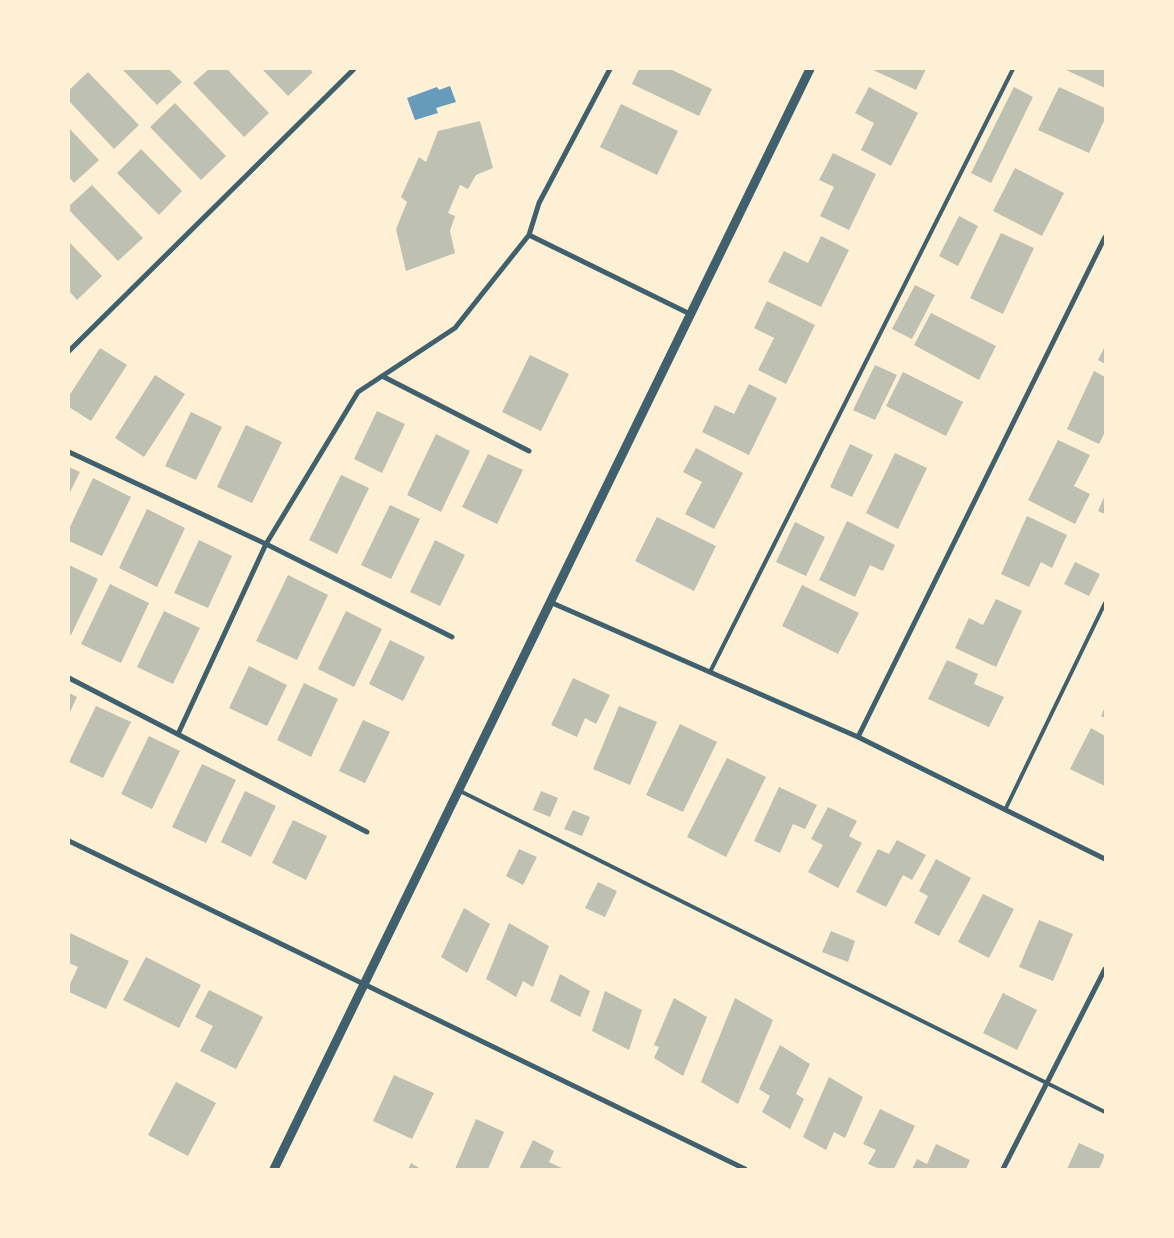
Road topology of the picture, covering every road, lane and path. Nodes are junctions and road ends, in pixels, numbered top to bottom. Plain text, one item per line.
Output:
1 (354, 69) edge
2 (610, 69) edge
3 (810, 69) edge
4 (1013, 69) edge
5 (529, 236) junction
6 (1105, 237) edge
7 (690, 314) junction
8 (69, 351) edge
9 (382, 376) junction
10 (69, 452) edge
11 (529, 452) dead end
12 (266, 544) junction
13 (550, 602) junction
14 (1105, 603) edge
15 (452, 637) dead end
16 (710, 672) junction
17 (69, 678) edge
18 (178, 734) junction
19 (858, 737) junction
20 (458, 790) junction
21 (1005, 810) junction
22 (367, 832) dead end
23 (69, 841) edge
24 (1105, 859) edge
25 (1105, 969) edge
26 (364, 983) junction
27 (1047, 1083) junction
28 (1105, 1112) edge
29 (274, 1169) edge
30 (745, 1169) edge
31 (1003, 1169) edge

1 - 8 street
2 - 5 street
3 - 7 street
4 - 16 lane
5 - 7 street
5 - 9 street
6 - 19 street
7 - 13 street
9 - 11 street
9 - 12 street
10 - 12 street
12 - 15 street
12 - 18 street
13 - 16 street
13 - 20 street
14 - 21 lane
16 - 19 street
17 - 18 street
18 - 22 street
19 - 21 street
20 - 26 street
20 - 27 lane
21 - 24 street
23 - 26 street
25 - 27 street
26 - 29 street
26 - 30 street
27 - 28 lane
27 - 31 street

